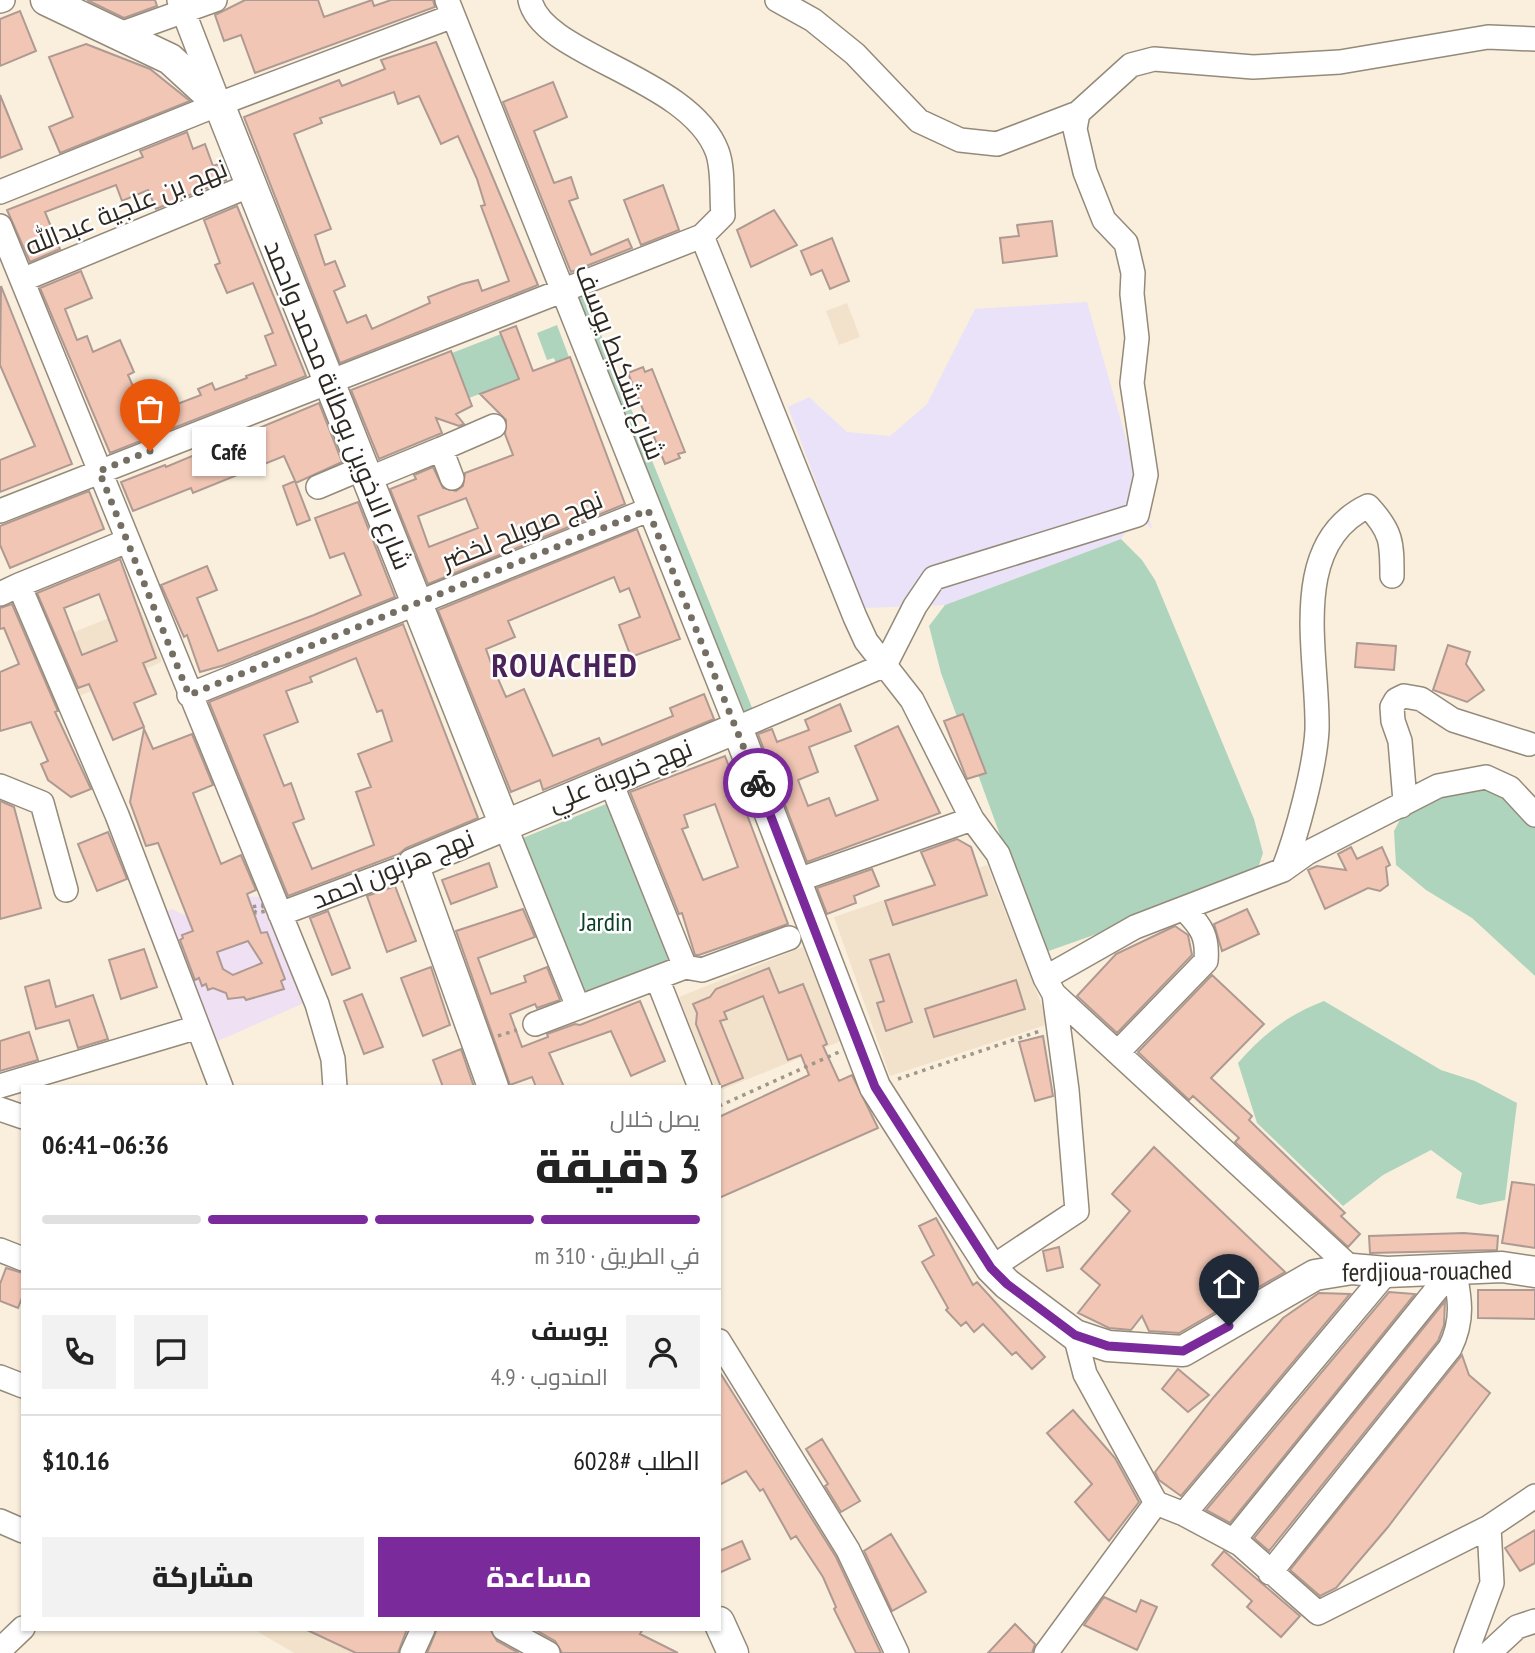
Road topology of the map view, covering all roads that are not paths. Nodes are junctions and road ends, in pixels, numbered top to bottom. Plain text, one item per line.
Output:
1 (46, 0) edge
2 (215, 0) edge
3 (530, 0) edge
4 (777, 0) edge
5 (181, 6) edge
6 (450, 8) edge
7 (120, 34) junction
8 (1535, 39) edge
9 (219, 104) junction
10 (1078, 113) junction
11 (251, 185) junction
12 (0, 192) edge
13 (0, 226) edge
14 (702, 236) junction
15 (22, 279) junction
16 (563, 293) junction
17 (330, 384) junction
18 (495, 426) dead end
19 (441, 449) junction
20 (99, 471) junction
21 (366, 473) junction
22 (452, 478) dead end
23 (318, 487) dead end
24 (648, 510) junction
25 (0, 512) edge
26 (127, 541) junction
27 (1392, 576) dead end
28 (10, 589) edge
29 (417, 602) junction
30 (885, 665) junction
31 (189, 695) junction
32 (737, 728) junction
33 (1529, 744) dead end
34 (610, 779) junction
35 (0, 786) edge
36 (1401, 806) junction
37 (1535, 815) edge
38 (972, 819) junction
39 (504, 823) junction
40 (403, 868) junction
41 (1283, 870) junction
42 (795, 881) junction
43 (66, 890) dead end
44 (1185, 910) junction
45 (280, 914) junction
46 (789, 938) dead end
47 (685, 967) junction
48 (657, 978) junction
49 (1049, 986) junction
50 (578, 1007) junction
51 (535, 1024) dead end
52 (198, 1027) junction
53 (1119, 1051) junction
54 (220, 1085) edge
55 (335, 1085) edge
56 (492, 1085) edge
57 (699, 1085) edge
58 (0, 1086) edge
59 (0, 1108) edge
60 (21, 1116) edge
61 (0, 1250) edge
62 (21, 1258) edge
63 (991, 1268) junction
64 (1454, 1268) junction
65 (1352, 1269) junction
66 (1387, 1272) junction
67 (1535, 1272) edge
68 (1075, 1335) junction
69 (721, 1344) edge
70 (0, 1377) edge
71 (21, 1385) edge
72 (1535, 1496) edge
73 (1156, 1503) junction
74 (1184, 1514) junction
75 (0, 1521) edge
76 (1489, 1527) junction
77 (21, 1530) edge
78 (1234, 1540) junction
79 (1270, 1573) junction
80 (1529, 1621) edge
81 (721, 1626) edge
82 (21, 1630) edge
83 (422, 1631) edge
84 (508, 1631) edge
85 (701, 1631) edge
86 (0, 1650) edge
87 (412, 1653) edge
88 (548, 1653) edge
89 (711, 1653) edge
90 (733, 1653) edge
91 (897, 1653) edge
92 (1046, 1653) edge
93 (1466, 1653) edge
94 (1489, 1653) edge

1 - 7 main road
2 - 5 street
3 - 14 street
4 - 10 street
5 - 7 street
5 - 9 street
6 - 9 street
6 - 16 street, شارع بشكيط يوسف
7 - 9 main road
8 - 10 street
9 - 11 main road, شارع الاخوين بوطانة محمد واحمد
9 - 12 street
10 - 30 street
11 - 15 street, نهج بن علجية عبدالله
11 - 17 main road, شارع الاخوين بوطانة محمد واحمد
13 - 15 street
14 - 16 street
14 - 30 street
15 - 20 street
16 - 17 street
16 - 24 street, شارع بشكيط يوسف
17 - 20 street
17 - 21 main road, شارع الاخوين بوطانة محمد واحمد
18 - 19 street
19 - 21 street
19 - 22 street
20 - 25 street
20 - 26 street
21 - 23 street
21 - 29 main road, شارع الاخوين بوطانة محمد واحمد
24 - 29 street, نهج صويلح لخضر
24 - 32 street, شارع بشكيط يوسف
26 - 28 street
26 - 31 street
27 - 41 street
28 - 52 street
29 - 31 street, نهج صويلح لخضر
29 - 39 main road, شارع الاخوين بوطانة محمد واحمد
30 - 32 street
30 - 38 street
31 - 45 street
32 - 34 main road, نهج خروبة علي
32 - 42 main road, ferdjioua-rouached
33 - 36 street
34 - 39 main road, نهج خروبة علي
34 - 47 street
35 - 43 street
36 - 37 street
36 - 41 street
38 - 42 street
38 - 49 street
39 - 40 main road, نهج هرنون احمد
39 - 50 street
40 - 45 street, نهج هرنون احمد
40 - 56 main road
41 - 44 street
42 - 63 main road, ferdjioua-rouached
44 - 49 street
44 - 53 street
45 - 55 street
46 - 47 street
47 - 48 street
48 - 50 street
48 - 57 street
49 - 53 street
49 - 63 street
50 - 51 street
52 - 54 street
52 - 58 street
53 - 65 street
59 - 60 street
61 - 62 street
63 - 68 main road, ferdjioua-rouached
64 - 66 main road, ferdjioua-rouached
64 - 67 main road, ferdjioua-rouached
64 - 78 street
64 - 79 street
65 - 66 main road, ferdjioua-rouached
65 - 68 main road, ferdjioua-rouached
66 - 74 street
68 - 73 street
69 - 91 street
70 - 71 street
72 - 76 street
73 - 74 street
73 - 92 street
74 - 78 street
75 - 77 street
76 - 79 street
76 - 93 street
78 - 79 street
80 - 94 street
81 - 90 main road
82 - 86 street
83 - 87 street
84 - 88 street
85 - 89 main road

